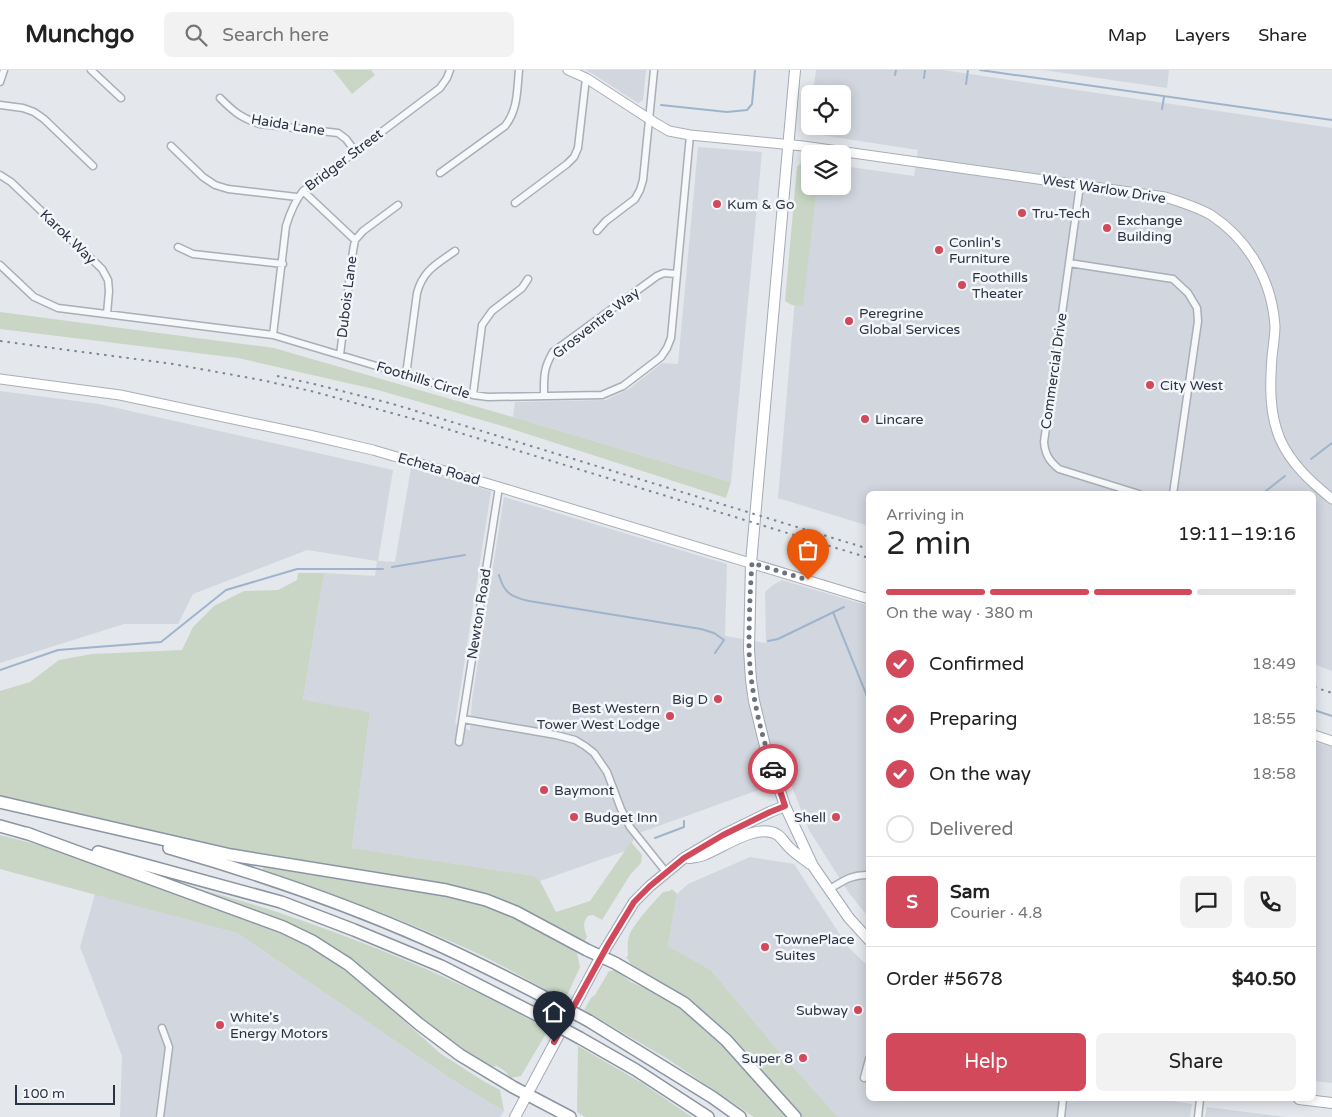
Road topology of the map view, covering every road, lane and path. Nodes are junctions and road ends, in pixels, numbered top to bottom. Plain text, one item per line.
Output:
1 (4, 70) edge
2 (91, 70) edge
3 (450, 70) edge
4 (519, 70) edge
5 (568, 70) edge
6 (654, 70) edge
7 (795, 70) edge
8 (586, 78) junction
9 (0, 82) edge
10 (121, 98) dead end
11 (220, 98) dead end
12 (0, 105) edge
13 (649, 119) junction
14 (690, 135) junction
15 (789, 145) junction
16 (171, 146) dead end
17 (356, 151) junction
18 (93, 166) dead end
19 (440, 173) dead end
20 (0, 175) edge
21 (1080, 185) junction
22 (303, 191) junction
23 (297, 197) junction
24 (515, 203) dead end
25 (398, 205) dead end
26 (596, 231) dead end
27 (355, 240) junction
28 (178, 246) dead end
29 (455, 251) dead end
30 (1069, 263) junction
31 (282, 264) junction
32 (1, 268) edge
33 (677, 274) junction
34 (528, 278) dead end
35 (107, 314) junction
36 (273, 334) junction
37 (340, 355) junction
38 (406, 375) junction
39 (0, 379) edge
40 (473, 395) junction
41 (544, 396) junction
42 (499, 487) junction
43 (1129, 491) edge
44 (1173, 491) edge
45 (1316, 491) edge
46 (1332, 499) edge
47 (752, 563) junction
48 (866, 598) edge
49 (463, 719) junction
50 (1316, 737) edge
51 (1332, 741) edge
52 (460, 742) dead end
53 (0, 803) edge
54 (785, 806) junction
55 (0, 826) edge
56 (26, 833) junction
57 (684, 858) junction
58 (813, 866) junction
59 (666, 872) junction
60 (866, 875) edge
61 (828, 890) junction
62 (866, 937) edge
63 (601, 956) junction
64 (162, 1028) dead end
65 (866, 1070) edge
66 (864, 1078) dead end
67 (526, 1094) junction
68 (1063, 1101) edge
69 (1200, 1101) edge
70 (1316, 1101) edge
71 (1332, 1103) edge
72 (160, 1117) edge
73 (514, 1117) edge
74 (570, 1117) edge
75 (708, 1117) edge
76 (740, 1117) edge
77 (795, 1117) edge
78 (1061, 1117) edge
79 (1198, 1117) edge

1 - 9 street
2 - 10 street
3 - 17 street, Bridger Street
4 - 19 street
5 - 8 street, West Warlow Drive
6 - 13 street
7 - 15 main road
8 - 13 street, West Warlow Drive
8 - 24 street
11 - 17 street, Haida Lane
12 - 18 street
13 - 14 street, West Warlow Drive
13 - 26 street
14 - 15 street, West Warlow Drive
14 - 33 street, Foothills Circle
15 - 21 street, West Warlow Drive
15 - 47 main road
16 - 23 street
17 - 22 street, Bridger Street
20 - 35 street, Karok Way
21 - 30 street, Commercial Drive
21 - 45 street, West Warlow Drive
22 - 23 street, Bridger Street
22 - 27 street, Dubois Lane
23 - 31 street, Bridger Street
25 - 27 street, Dubois Lane
27 - 37 street, Dubois Lane
28 - 31 street
29 - 38 street
30 - 43 street, Commercial Drive
30 - 44 street
31 - 36 street, Bridger Street
32 - 35 street, Foothills Circle
33 - 41 street, Grosventre Way
33 - 41 street, Foothills Circle
34 - 40 street
35 - 36 street, Foothills Circle
36 - 37 street, Foothills Circle
37 - 38 street, Foothills Circle
38 - 40 street, Foothills Circle
39 - 42 street, Echeta Road
40 - 41 street, Foothills Circle
42 - 47 street, Echeta Road
42 - 49 street, Newton Road
45 - 46 street, West Warlow Drive
47 - 48 street, Echeta Road
47 - 54 main road
49 - 52 street, Newton Road
49 - 59 street
50 - 51 street
53 - 63 highway
53 - 76 highway, bridge
54 - 57 main road
54 - 58 main road
55 - 56 highway
56 - 67 highway
56 - 75 highway, bridge
57 - 58 main road
57 - 59 main road
58 - 61 main road
59 - 63 main road
60 - 61 street
61 - 62 main road
63 - 67 main road
63 - 77 highway
64 - 72 street
65 - 66 street
67 - 73 main road
67 - 74 highway
68 - 78 street
69 - 79 street
70 - 71 main road

